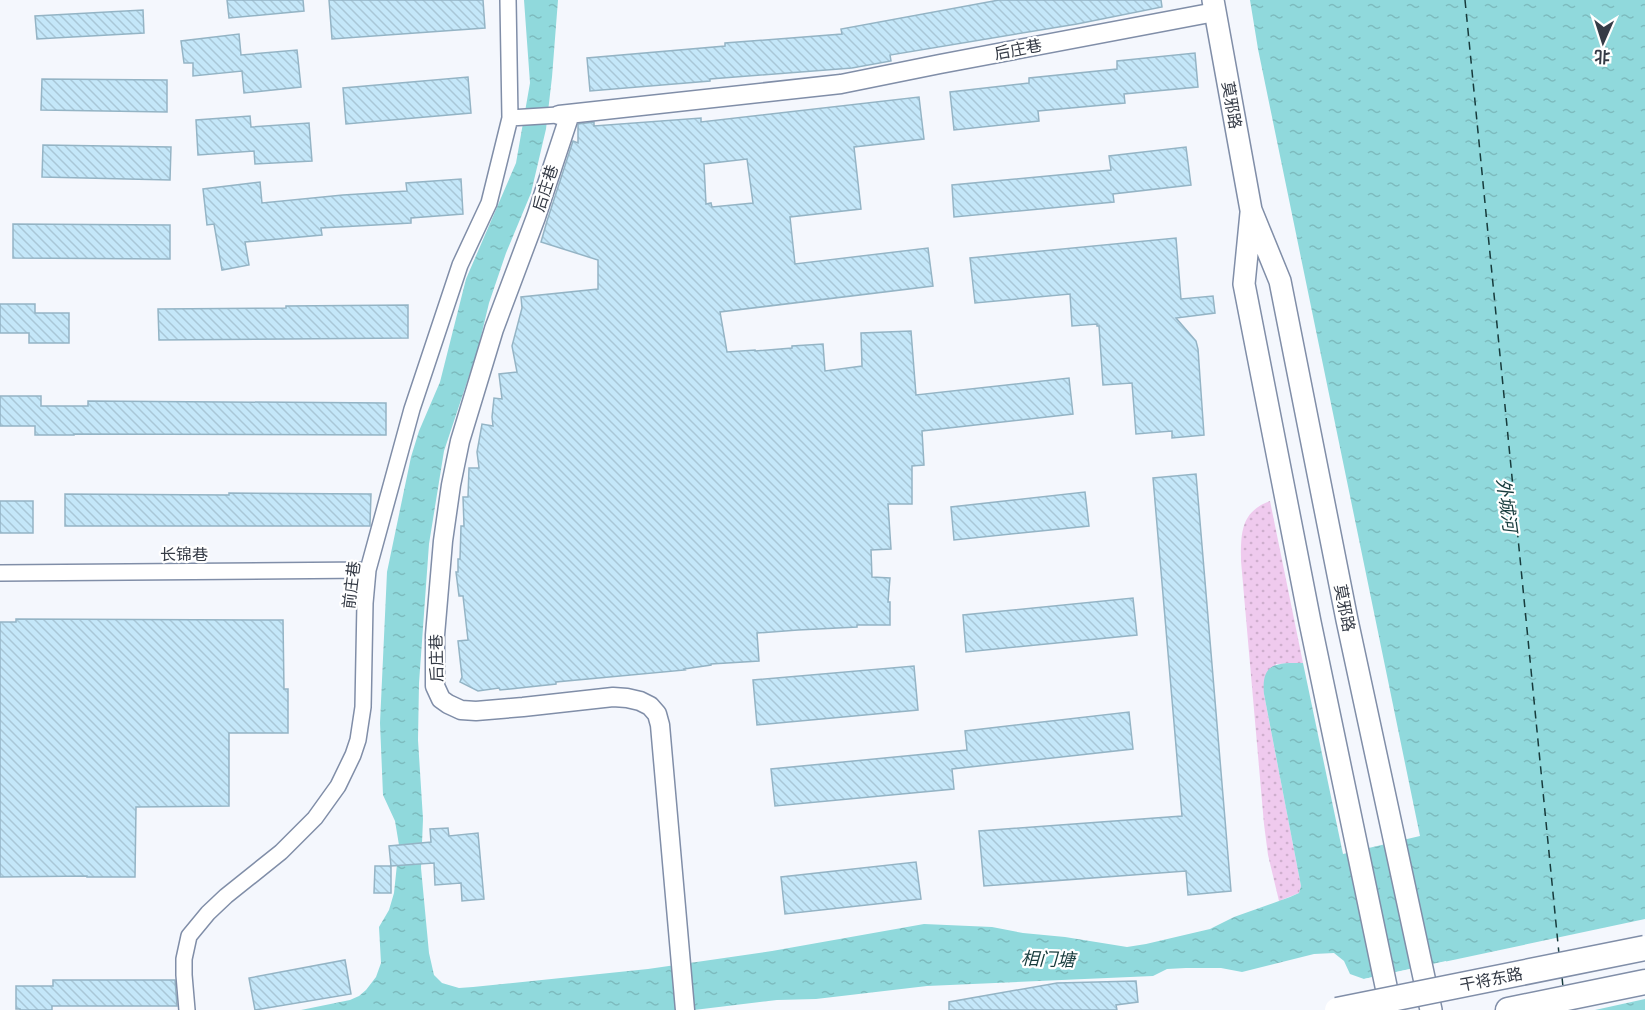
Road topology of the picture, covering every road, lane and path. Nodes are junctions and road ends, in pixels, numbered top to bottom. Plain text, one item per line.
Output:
1 (508, 0) edge
2 (1214, 6) edge
3 (564, 114) junction
4 (510, 118) junction
5 (1251, 210) junction
6 (368, 570) junction
7 (0, 573) edge
8 (1645, 948) edge
9 (1645, 982) edge
10 (187, 1010) edge
11 (685, 1010) edge
12 (1337, 1010) edge
13 (1391, 1010) edge
14 (1431, 1010) edge
15 (1508, 1010) edge

1 - 4 street, 前庄巷
2 - 3 street, 后庄巷
2 - 5 main road, 莫邪路
3 - 4 street, 后庄巷
3 - 11 street, 后庄巷
4 - 6 street, 前庄巷
5 - 13 main road, 莫邪路
5 - 14 main road, 莫邪路
6 - 7 street, 长锦巷
6 - 10 street, 前庄巷
8 - 12 main road, 干将东路, bridge
9 - 15 main road, 干将东路

